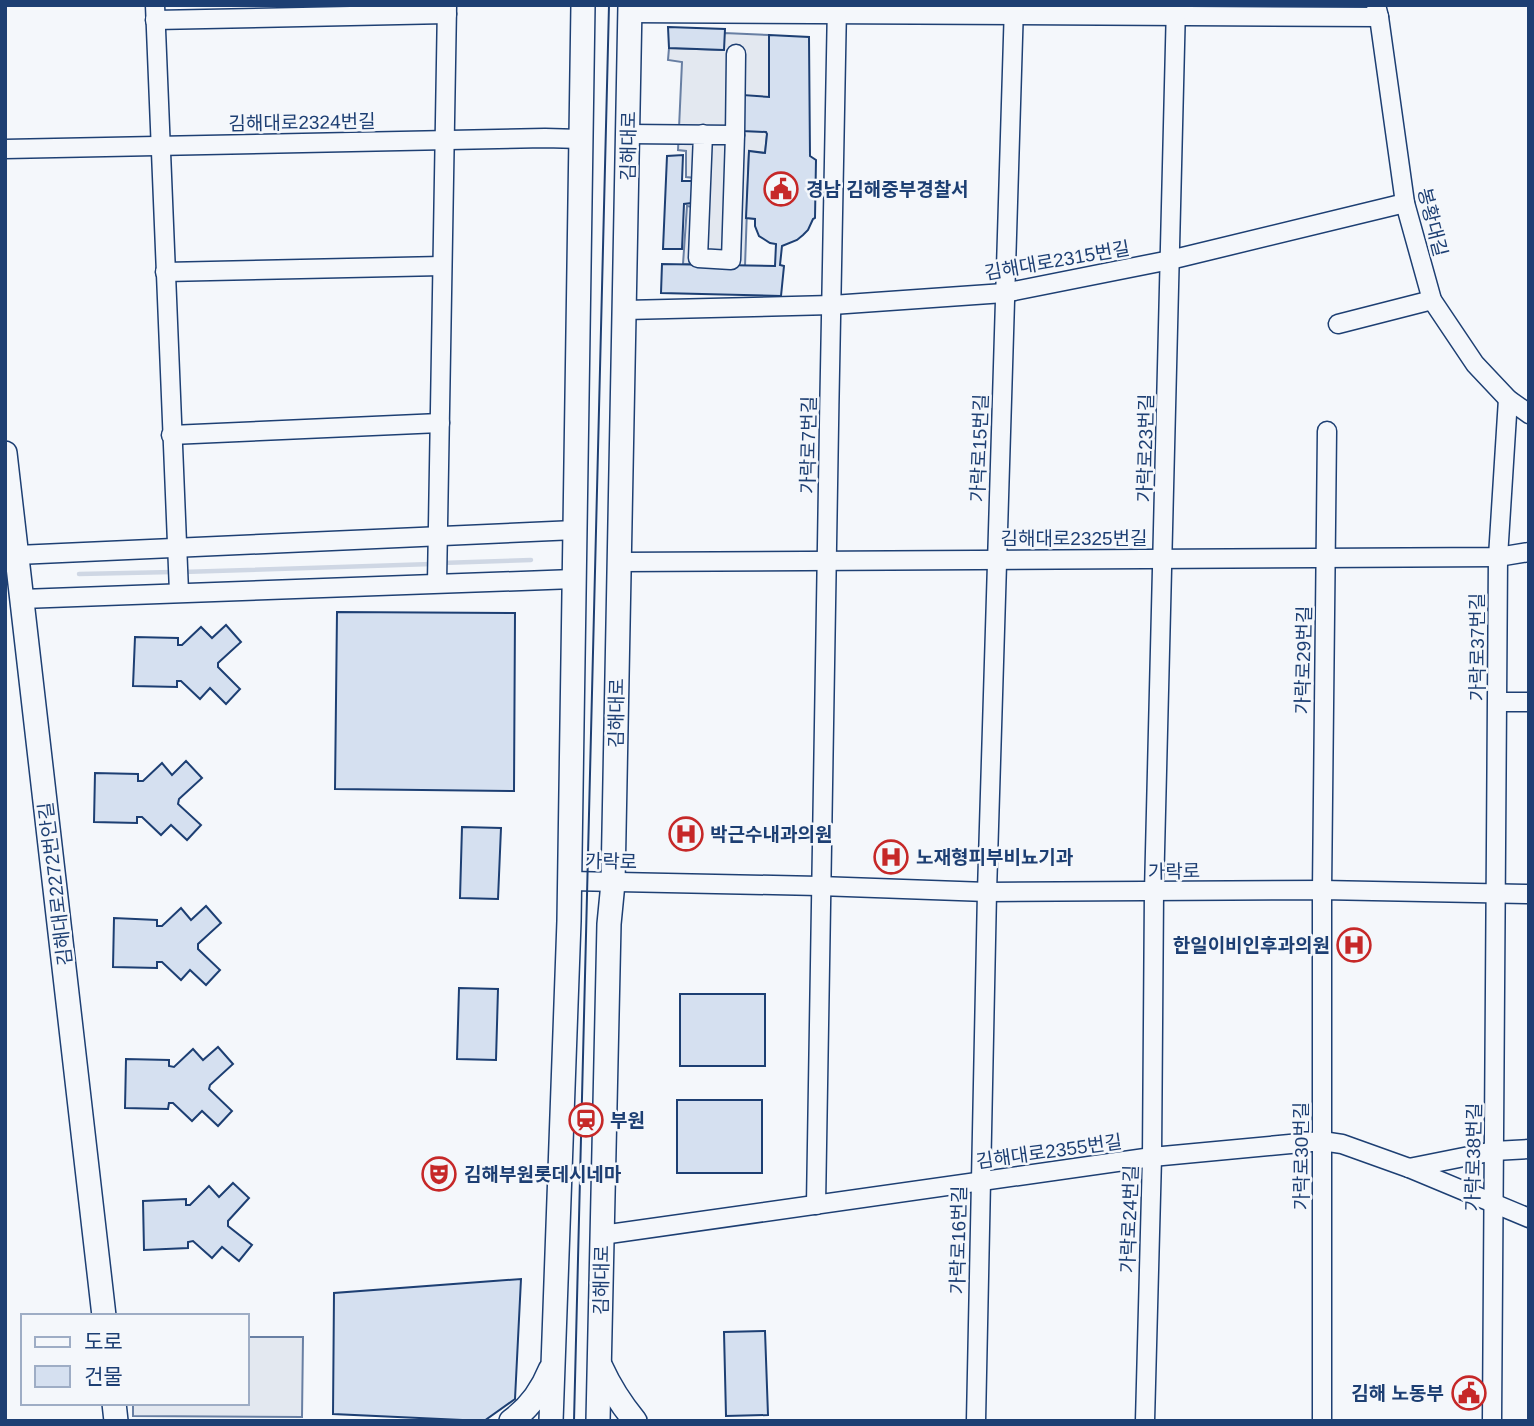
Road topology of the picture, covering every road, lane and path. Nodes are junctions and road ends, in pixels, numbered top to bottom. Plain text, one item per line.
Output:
1 (583, 5) edge
2 (630, 9) edge
3 (447, 10) edge
4 (836, 10) edge
5 (1014, 10) edge
6 (1176, 11) edge
7 (1378, 11) edge
8 (155, 13) edge
9 (736, 54) dead end
10 (628, 134) junction
11 (703, 134) junction
12 (735, 135) junction
13 (581, 139) junction
14 (444, 140) junction
15 (160, 147) junction
16 (5, 149) edge
17 (1405, 203) junction
18 (1170, 260) junction
19 (442, 266) junction
20 (165, 272) junction
21 (1004, 293) junction
22 (1432, 300) junction
23 (832, 305) junction
24 (625, 310) junction
25 (1338, 324) dead end
26 (1508, 400) junction
27 (1529, 414) edge
28 (439, 424) junction
29 (1327, 431) dead end
30 (171, 435) junction
31 (5, 453) edge
32 (575, 530) junction
33 (437, 537) junction
34 (176, 548) junction
35 (1529, 552) edge
36 (17, 555) junction
37 (1498, 557) junction
38 (1325, 558) junction
39 (1163, 559) junction
40 (996, 560) junction
41 (826, 561) junction
42 (620, 562) junction
43 (437, 570) junction
44 (574, 579) junction
45 (179, 592) junction
46 (22, 599) junction
47 (1498, 702) junction
48 (1529, 702) edge
49 (570, 881) junction
50 (613, 883) junction
51 (819, 886) junction
52 (1322, 890) junction
53 (987, 892) junction
54 (1154, 892) junction
55 (1529, 894) edge
56 (1497, 895) junction
57 (1322, 1141) junction
58 (1529, 1149) edge
59 (1494, 1151) junction
60 (1152, 1157) junction
61 (1409, 1168) junction
62 (980, 1183) junction
63 (1493, 1202) junction
64 (816, 1205) junction
65 (1529, 1218) edge
66 (602, 1235) junction
67 (104, 1314) edge
68 (554, 1361) junction
69 (599, 1364) junction
70 (511, 1421) edge
71 (551, 1421) edge
72 (598, 1421) edge
73 (635, 1421) edge
74 (976, 1421) edge
75 (1145, 1421) edge
76 (1322, 1421) edge
77 (1492, 1421) edge

1 - 13 main road
2 - 4 street
2 - 10 main road, 김해대로
3 - 8 street
3 - 14 street
4 - 5 street
4 - 23 street, 가락로7번길
5 - 6 street
5 - 21 street, 가락로15번길
6 - 7 street
6 - 18 street, 가락로23번길
7 - 17 street, 봉황대길
8 - 15 street
9 - 12 street
10 - 11 street
10 - 24 main road, 김해대로
11 - 12 street
11 - 12 street
13 - 14 street, 김해대로2324번길
13 - 32 main road
14 - 15 street, 김해대로2324번길
14 - 19 street
15 - 16 street, 김해대로2324번길
15 - 20 street
17 - 18 street, 김해대로2315번길
17 - 22 street, 봉황대길
18 - 21 street, 김해대로2315번길
18 - 39 street, 가락로23번길
19 - 20 street
19 - 28 street
20 - 30 street
21 - 23 street, 김해대로2315번길
21 - 40 street, 가락로15번길
22 - 25 street
22 - 26 street, 봉황대길
23 - 24 street, 김해대로2315번길
23 - 41 street, 가락로7번길
24 - 42 main road, 김해대로
26 - 27 street, 봉황대길
26 - 37 street, 가락로37번길
28 - 30 street
28 - 33 street
29 - 38 street, 가락로29번길
30 - 34 street
31 - 36 main road, 김해대로2272번안길
32 - 33 street
32 - 44 main road
33 - 34 street
33 - 43 street
34 - 36 street
34 - 45 street
35 - 37 street, 김해대로2325번길
36 - 46 main road, 김해대로2272번안길
37 - 38 street, 김해대로2325번길
37 - 47 street, 가락로37번길
38 - 39 street, 김해대로2325번길
38 - 52 street, 가락로29번길
39 - 40 street, 김해대로2325번길
39 - 54 street, 가락로23번길
40 - 41 street, 김해대로2325번길
40 - 53 street, 가락로15번길
41 - 42 street, 김해대로2325번길
41 - 51 street, 가락로7번길
42 - 50 main road, 김해대로
43 - 44 street
43 - 45 street
44 - 49 main road
45 - 46 street
46 - 67 main road, 김해대로2272번안길
47 - 48 street
47 - 56 street, 가락로37번길
49 - 50 street, 가락로
49 - 68 main road
50 - 51 street, 가락로
50 - 66 main road, 김해대로
51 - 53 street, 가락로
51 - 64 street
52 - 54 street, 가락로
52 - 56 street, 가락로
52 - 57 street, 가락로30번길
53 - 54 street, 가락로
53 - 62 street, 가락로16번길
54 - 60 street, 가락로24번길
55 - 56 street, 가락로
56 - 59 street, 가락로38번길
57 - 60 street, 김해대로2355번길
57 - 61 street, 김해대로2355번길
57 - 76 street, 가락로30번길
58 - 59 street
59 - 61 street
59 - 63 street, 가락로38번길
60 - 62 street, 김해대로2355번길
60 - 75 street, 가락로24번길
61 - 63 street, 김해대로2355번길
62 - 64 street, 김해대로2355번길
62 - 74 street, 가락로16번길
63 - 65 street, 김해대로2355번길
63 - 77 street, 가락로38번길
64 - 66 street, 김해대로2355번길
66 - 69 main road, 김해대로
68 - 70 main road
68 - 71 main road
69 - 72 main road, 김해대로
69 - 73 main road

